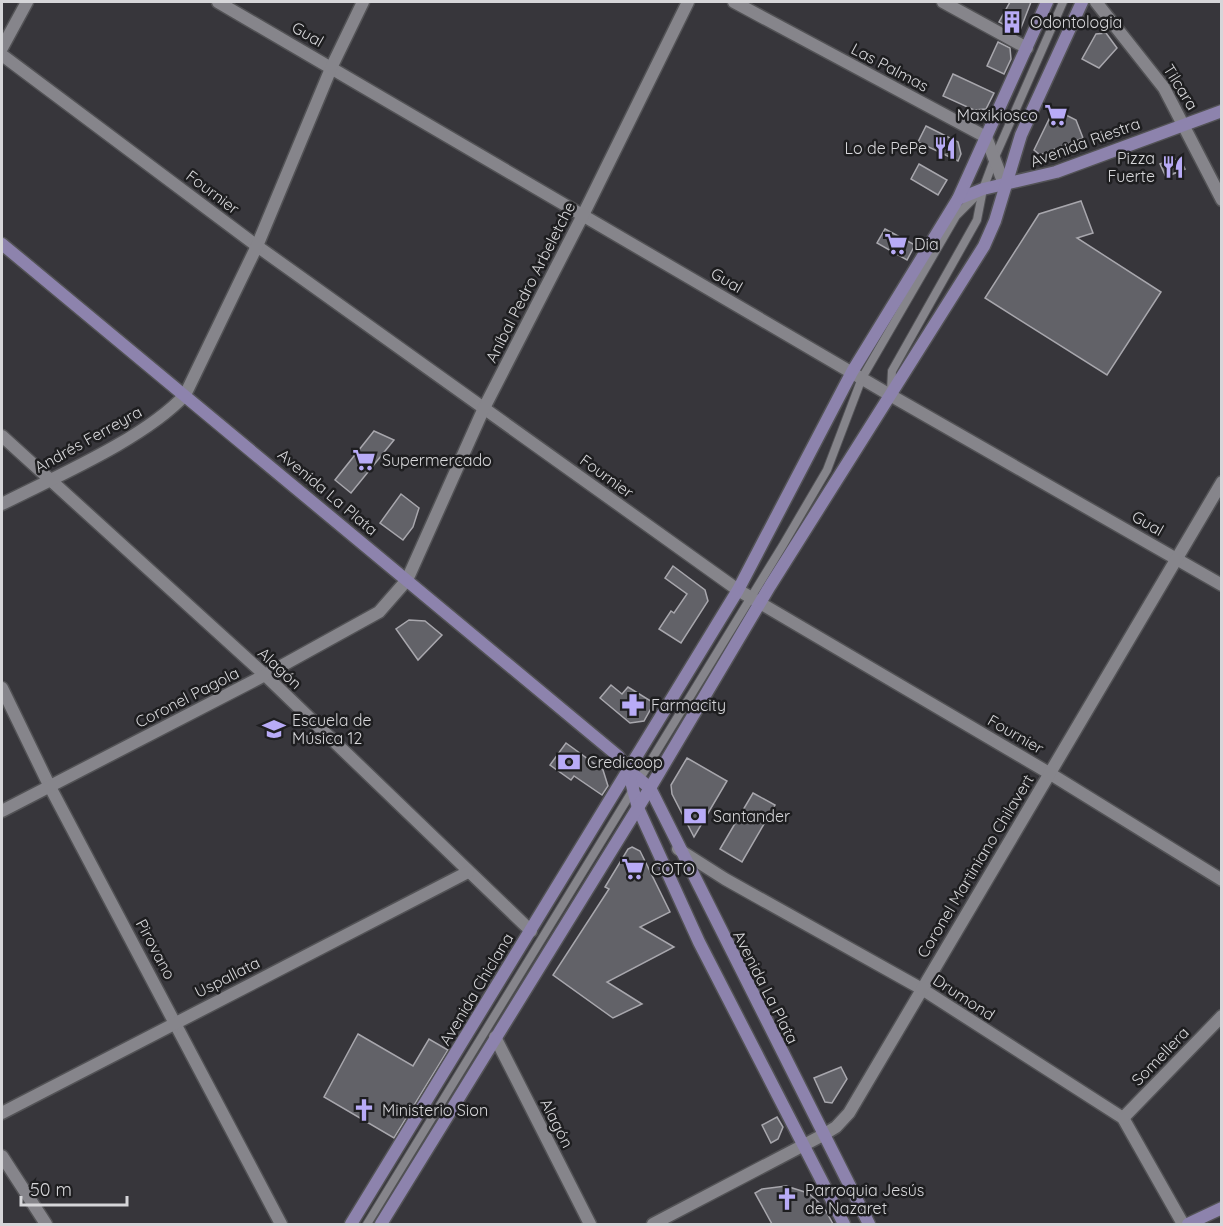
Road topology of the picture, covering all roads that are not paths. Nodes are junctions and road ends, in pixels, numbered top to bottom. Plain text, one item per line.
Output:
1 (27, 2) edge
2 (218, 2) edge
3 (363, 2) edge
4 (688, 2) edge
5 (734, 2) edge
6 (943, 2) edge
7 (1047, 2) edge
8 (1063, 2) edge
9 (1082, 2) edge
10 (1096, 2) edge
11 (2, 48) edge
12 (1027, 48) junction
13 (2, 55) edge
14 (332, 66) junction
15 (1221, 111) edge
16 (1184, 123) junction
17 (986, 137) junction
18 (995, 157) junction
19 (1004, 184) junction
20 (983, 189) junction
21 (958, 199) junction
22 (1221, 200) edge
23 (583, 215) junction
24 (2, 244) edge
25 (257, 246) junction
26 (857, 375) junction
27 (185, 395) junction
28 (890, 395) junction
29 (484, 408) junction
30 (2, 436) edge
31 (50, 479) junction
32 (1221, 482) edge
33 (2, 504) edge
34 (1177, 559) junction
35 (407, 580) junction
36 (1221, 585) edge
37 (738, 590) junction
38 (754, 601) junction
39 (265, 675) junction
40 (2, 688) edge
41 (628, 770) junction
42 (1049, 773) junction
43 (646, 784) junction
44 (49, 785) junction
45 (632, 790) junction
46 (638, 808) junction
47 (2, 811) edge
48 (678, 849) junction
49 (468, 872) junction
50 (1221, 880) edge
51 (531, 931) junction
52 (922, 989) junction
53 (1221, 1017) edge
54 (176, 1022) junction
55 (495, 1037) junction
56 (2, 1113) edge
57 (1123, 1118) junction
58 (823, 1135) junction
59 (803, 1145) junction
60 (2, 1156) edge
61 (1221, 1208) edge
62 (45, 1224) edge
63 (281, 1224) edge
64 (351, 1224) edge
65 (367, 1224) edge
66 (381, 1224) edge
67 (590, 1224) edge
68 (653, 1224) edge
69 (844, 1224) edge
70 (869, 1224) edge
71 (1184, 1224) edge
72 (1188, 1224) edge

1 - 11 street
2 - 14 street, Gual
3 - 14 street
4 - 23 street, Aníbal Pedro Arbeletche
5 - 17 street, Las Palmas
6 - 12 street
7 - 12 main road, Avenida Chiclana
8 - 18 lane
9 - 19 main road
10 - 16 street, Tilcara
12 - 17 main road, Avenida Chiclana
13 - 25 street, Fournier
14 - 23 street, Gual
14 - 25 street
15 - 16 main road, Avenida Riestra
16 - 19 main road, Avenida Riestra
16 - 22 street, Tilcara
17 - 18 street
17 - 21 main road, Avenida Chiclana
18 - 19 street
18 - 20 lane
19 - 20 main road, Avenida Riestra
19 - 28 main road
20 - 21 main road, Avenida Riestra
20 - 26 lane
20 - 28 lane
21 - 26 main road, Avenida Chiclana
23 - 26 street, Gual
23 - 29 street, Aníbal Pedro Arbeletche
24 - 27 main road, Avenida La Plata
25 - 27 street
25 - 29 street, Fournier
26 - 28 street, Gual
26 - 37 main road, Avenida Chiclana
26 - 38 lane
27 - 31 street, Andrés Ferreyra
27 - 35 main road, Avenida La Plata
28 - 34 street, Gual
28 - 38 main road
29 - 35 street, Aníbal Pedro Arbeletche
29 - 37 street, Fournier
30 - 31 street, Alagón
31 - 33 street, Andrés Ferreyra
31 - 39 street, Alagón
32 - 34 street, Coronel Martiniano Chilavert
34 - 36 street, Gual
34 - 42 street, Coronel Martiniano Chilavert
35 - 39 street, Coronel Pagola
35 - 41 main road, Avenida La Plata
37 - 38 street, Fournier
37 - 41 main road, Avenida Chiclana
38 - 42 street, Fournier
38 - 43 main road
39 - 44 street, Coronel Pagola
39 - 49 street, Alagón
40 - 44 street, Pirovano
41 - 43 main road, Avenida La Plata
41 - 45 main road
41 - 51 main road, Avenida Chiclana
42 - 50 street, Fournier
42 - 52 street, Coronel Martiniano Chilavert
43 - 45 lane
43 - 46 main road
43 - 48 main road, Avenida La Plata
44 - 47 street, Coronel Pagola
44 - 54 street, Pirovano
45 - 46 main road
45 - 65 lane
46 - 55 main road
46 - 59 main road
48 - 52 street, Drumond
48 - 58 main road, Avenida La Plata
49 - 51 street, Alagón
49 - 54 street, Uspallata
51 - 64 main road, Avenida Chiclana
52 - 57 street, Drumond
52 - 58 street, Coronel Martiniano Chilavert
53 - 57 street, Somellera
54 - 56 street, Uspallata
54 - 63 street, Pirovano
55 - 66 main road
55 - 67 street, Alagón
57 - 71 street, Drumond
58 - 59 street, Coronel Martiniano Chilavert
58 - 70 main road, Avenida La Plata
59 - 68 street, Coronel Martiniano Chilavert
59 - 69 main road
60 - 62 street
61 - 72 main road

